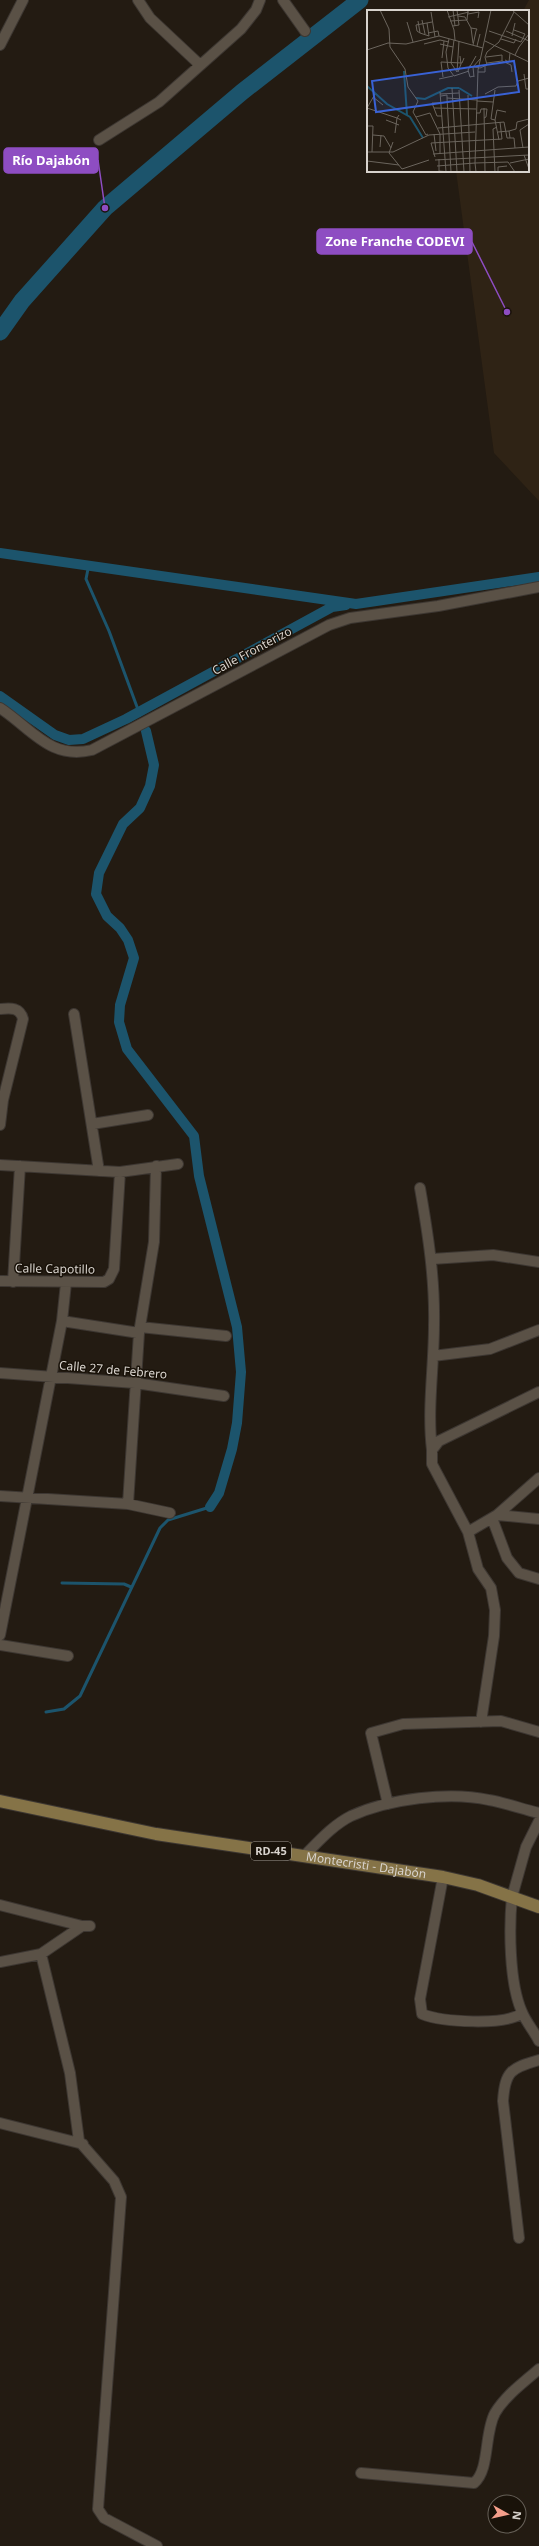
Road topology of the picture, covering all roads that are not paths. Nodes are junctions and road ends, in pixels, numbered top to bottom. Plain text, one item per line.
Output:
1 (23, 0) edge
2 (138, 0) edge
3 (260, 0) edge
4 (283, 0) edge
5 (305, 31) dead end
6 (0, 45) edge
7 (199, 64) junction
8 (99, 140) dead end
9 (539, 587) edge
10 (0, 708) edge
11 (0, 1009) edge
12 (74, 1014) dead end
13 (148, 1115) dead end
14 (92, 1124) junction
15 (0, 1125) edge
16 (178, 1164) dead end
17 (0, 1165) edge
18 (20, 1166) junction
19 (156, 1166) junction
20 (99, 1171) junction
21 (120, 1172) junction
22 (420, 1188) dead end
23 (432, 1259) junction
24 (539, 1262) edge
25 (0, 1281) edge
26 (14, 1282) junction
27 (66, 1283) junction
28 (62, 1322) junction
29 (140, 1330) junction
30 (539, 1330) edge
31 (226, 1336) dead end
32 (433, 1356) junction
33 (0, 1373) edge
34 (50, 1378) junction
35 (135, 1383) junction
36 (539, 1392) edge
37 (224, 1396) dead end
38 (432, 1450) junction
39 (539, 1478) edge
40 (0, 1496) edge
41 (28, 1498) junction
42 (128, 1504) junction
43 (170, 1513) dead end
44 (494, 1516) junction
45 (539, 1519) edge
46 (468, 1532) junction
47 (539, 1579) edge
48 (0, 1635) edge
49 (0, 1645) edge
50 (68, 1656) dead end
51 (481, 1722) junction
52 (539, 1732) edge
53 (0, 1801) edge
54 (388, 1804) junction
55 (539, 1814) edge
56 (539, 1821) edge
57 (305, 1855) junction
58 (443, 1877) junction
59 (512, 1896) junction
60 (0, 1905) edge
61 (539, 1908) edge
62 (41, 1954) junction
63 (0, 1962) edge
64 (522, 2014) junction
65 (539, 2041) edge
66 (539, 2060) edge
67 (0, 2123) edge
68 (83, 2144) junction
69 (519, 2238) dead end
70 (539, 2369) edge
71 (362, 2473) dead end
72 (157, 2546) edge

1 - 6 street
2 - 7 street
3 - 7 street
4 - 5 street
7 - 8 street
9 - 10 street, Calle Fronterizo
11 - 15 street
12 - 14 street
13 - 14 street
14 - 20 street
16 - 19 street
17 - 18 street
18 - 20 street
18 - 26 street
19 - 21 street
19 - 29 street
20 - 21 street
21 - 27 street, Calle Capotillo
22 - 23 street
23 - 24 street
23 - 32 street
25 - 26 street, Calle Capotillo
26 - 27 street, Calle Capotillo
27 - 28 street
28 - 29 street
28 - 34 street
29 - 31 street
29 - 35 street
30 - 32 street
32 - 38 street
33 - 34 street, Calle 27 de Febrero
34 - 35 street, Calle 27 de Febrero
34 - 41 street
35 - 37 street, Calle 27 de Febrero
35 - 42 street
36 - 38 street
38 - 46 street
39 - 44 street
40 - 41 street
41 - 42 street
41 - 48 street
42 - 43 street
44 - 45 street
44 - 46 street
44 - 47 street
46 - 51 street
49 - 50 street
51 - 52 street
51 - 54 street
53 - 57 main road, Montecristi - Dajabón / RD-45
54 - 55 street
54 - 57 street
56 - 59 street
57 - 58 main road, Montecristi - Dajabón / RD-45
58 - 59 main road, Montecristi - Dajabón / RD-45
58 - 64 street
59 - 61 main road, Montecristi - Dajabón / RD-45
59 - 64 street
60 - 62 street
62 - 63 street
62 - 68 street
64 - 65 street
66 - 69 street
67 - 68 street
68 - 72 street
70 - 71 street

